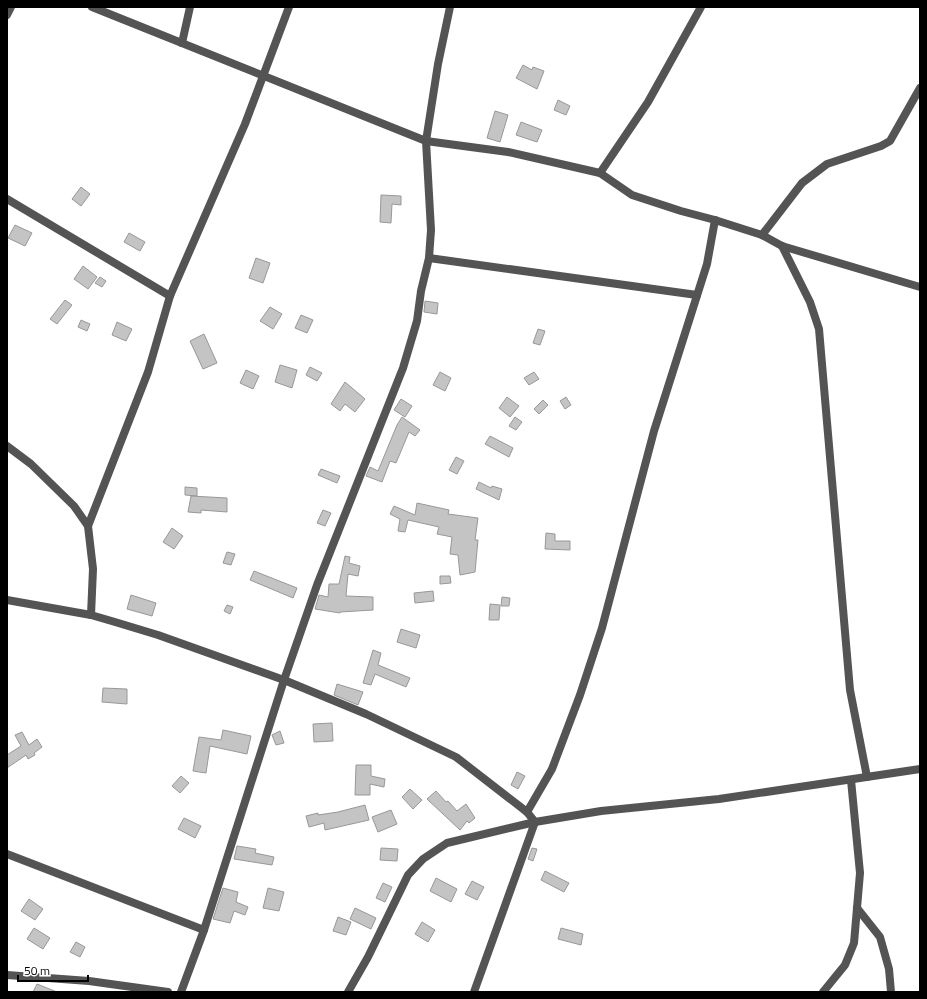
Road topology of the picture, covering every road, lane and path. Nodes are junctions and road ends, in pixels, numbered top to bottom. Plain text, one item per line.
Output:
1 (11, 7) edge
2 (92, 7) edge
3 (190, 7) edge
4 (289, 7) edge
5 (450, 7) edge
6 (701, 7) edge
7 (7, 15) edge
8 (182, 43) junction
9 (264, 77) junction
10 (920, 88) edge
11 (426, 141) junction
12 (600, 173) junction
13 (7, 199) edge
14 (715, 220) junction
15 (762, 235) junction
16 (782, 246) junction
17 (429, 258) junction
18 (920, 287) edge
19 (697, 295) junction
20 (170, 296) junction
21 (7, 446) edge
22 (88, 526) junction
23 (7, 600) edge
24 (92, 615) junction
25 (284, 680) junction
26 (920, 769) edge
27 (867, 777) junction
28 (850, 780) junction
29 (527, 812) junction
30 (535, 822) junction
31 (7, 854) edge
32 (857, 908) junction
33 (204, 930) junction
34 (7, 975) edge
35 (168, 992) edge
36 (181, 992) edge
37 (348, 992) edge
38 (474, 992) edge
39 (823, 992) edge
40 (891, 992) edge

1 - 7 street
2 - 8 street
3 - 8 street
4 - 9 street
5 - 11 street
6 - 12 street
8 - 9 street
9 - 11 street
9 - 20 street
10 - 15 street
11 - 12 street
11 - 17 street
12 - 14 street
13 - 20 street
14 - 15 street
14 - 19 street
15 - 16 street
16 - 18 street
16 - 27 street
17 - 19 street
17 - 25 street
19 - 29 street
20 - 22 street
21 - 22 street
22 - 24 street
23 - 24 street
24 - 25 street
25 - 29 street
25 - 33 street
26 - 27 street
27 - 28 street
28 - 30 street
28 - 32 street
29 - 30 street
30 - 37 street
30 - 38 street
31 - 33 street
32 - 39 street
32 - 40 street
33 - 36 street
34 - 35 street

